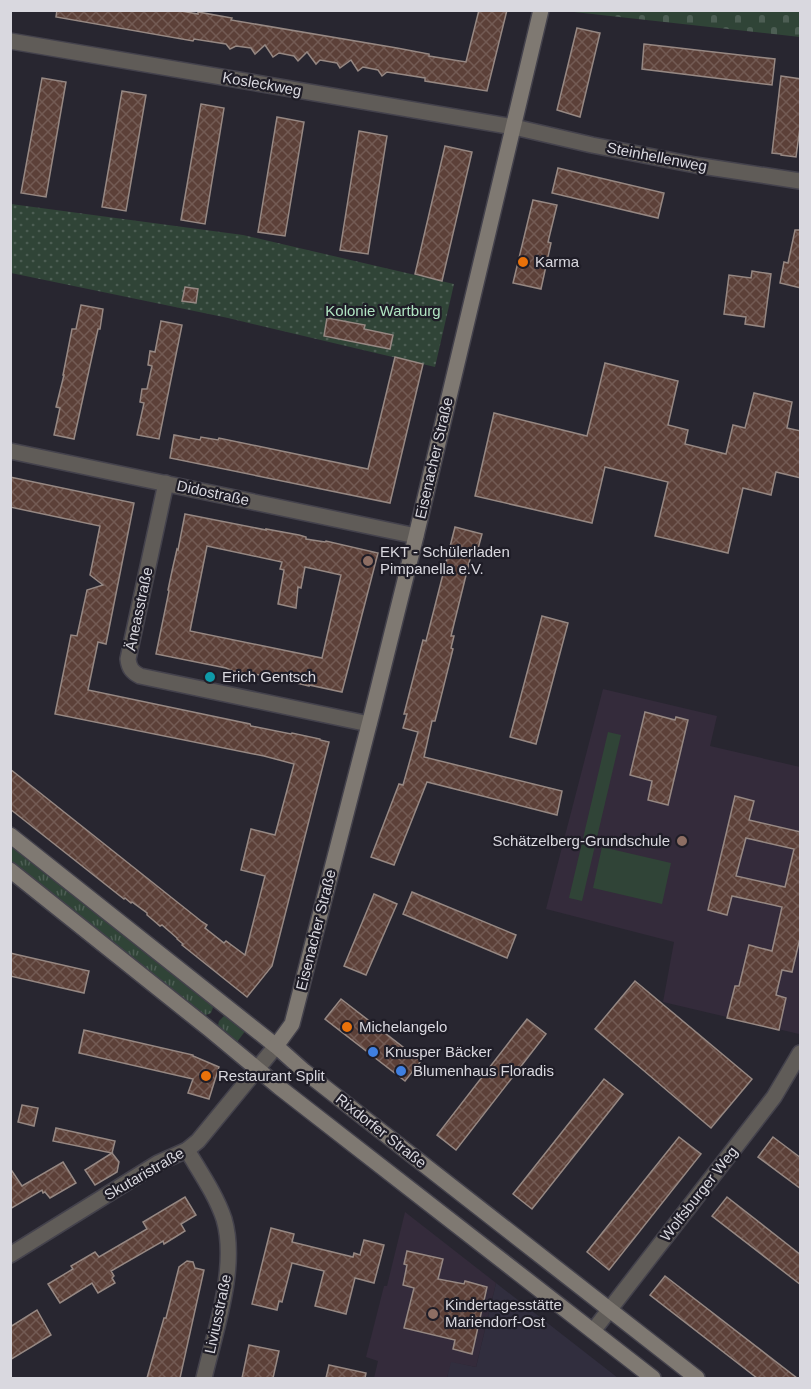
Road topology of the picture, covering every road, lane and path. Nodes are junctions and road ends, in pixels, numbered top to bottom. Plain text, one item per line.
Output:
1 (541, 10) edge
2 (10, 41) edge
3 (514, 127) junction
4 (801, 181) edge
5 (10, 451) edge
6 (166, 483) junction
7 (416, 536) junction
8 (369, 724) junction
9 (10, 835) edge
10 (10, 870) edge
11 (223, 1004) junction
12 (206, 1026) junction
13 (276, 1046) junction
14 (801, 1053) edge
15 (257, 1069) junction
16 (187, 1150) junction
17 (10, 1255) edge
18 (609, 1310) junction
19 (593, 1331) junction
20 (204, 1378) edge
21 (654, 1378) edge
22 (697, 1378) edge

1 - 3 street, Eisenacher Straße
2 - 3 street, Kosleckweg
3 - 4 street, Steinhellenweg
3 - 7 street, Eisenacher Straße
5 - 6 street, Didostraße
6 - 7 street, Didostraße
6 - 8 street, Äneasstraße
7 - 8 street, Eisenacher Straße
8 - 13 street, Eisenacher Straße
9 - 11 street, Rixdorfer Straße
10 - 12 street, Rixdorfer Straße
11 - 12 street
11 - 13 street, Rixdorfer Straße
12 - 15 street, Rixdorfer Straße
13 - 15 street, Eisenacher Straße
13 - 18 street, Rixdorfer Straße
14 - 18 street, Wolfsburger Weg
15 - 16 street, Skutaristraße
15 - 19 street, Rixdorfer Straße
16 - 17 street, Skutaristraße
16 - 20 street, Liviusstraße
18 - 19 street, Wolfsburger Weg
18 - 22 street, Rixdorfer Straße
19 - 21 street, Rixdorfer Straße

